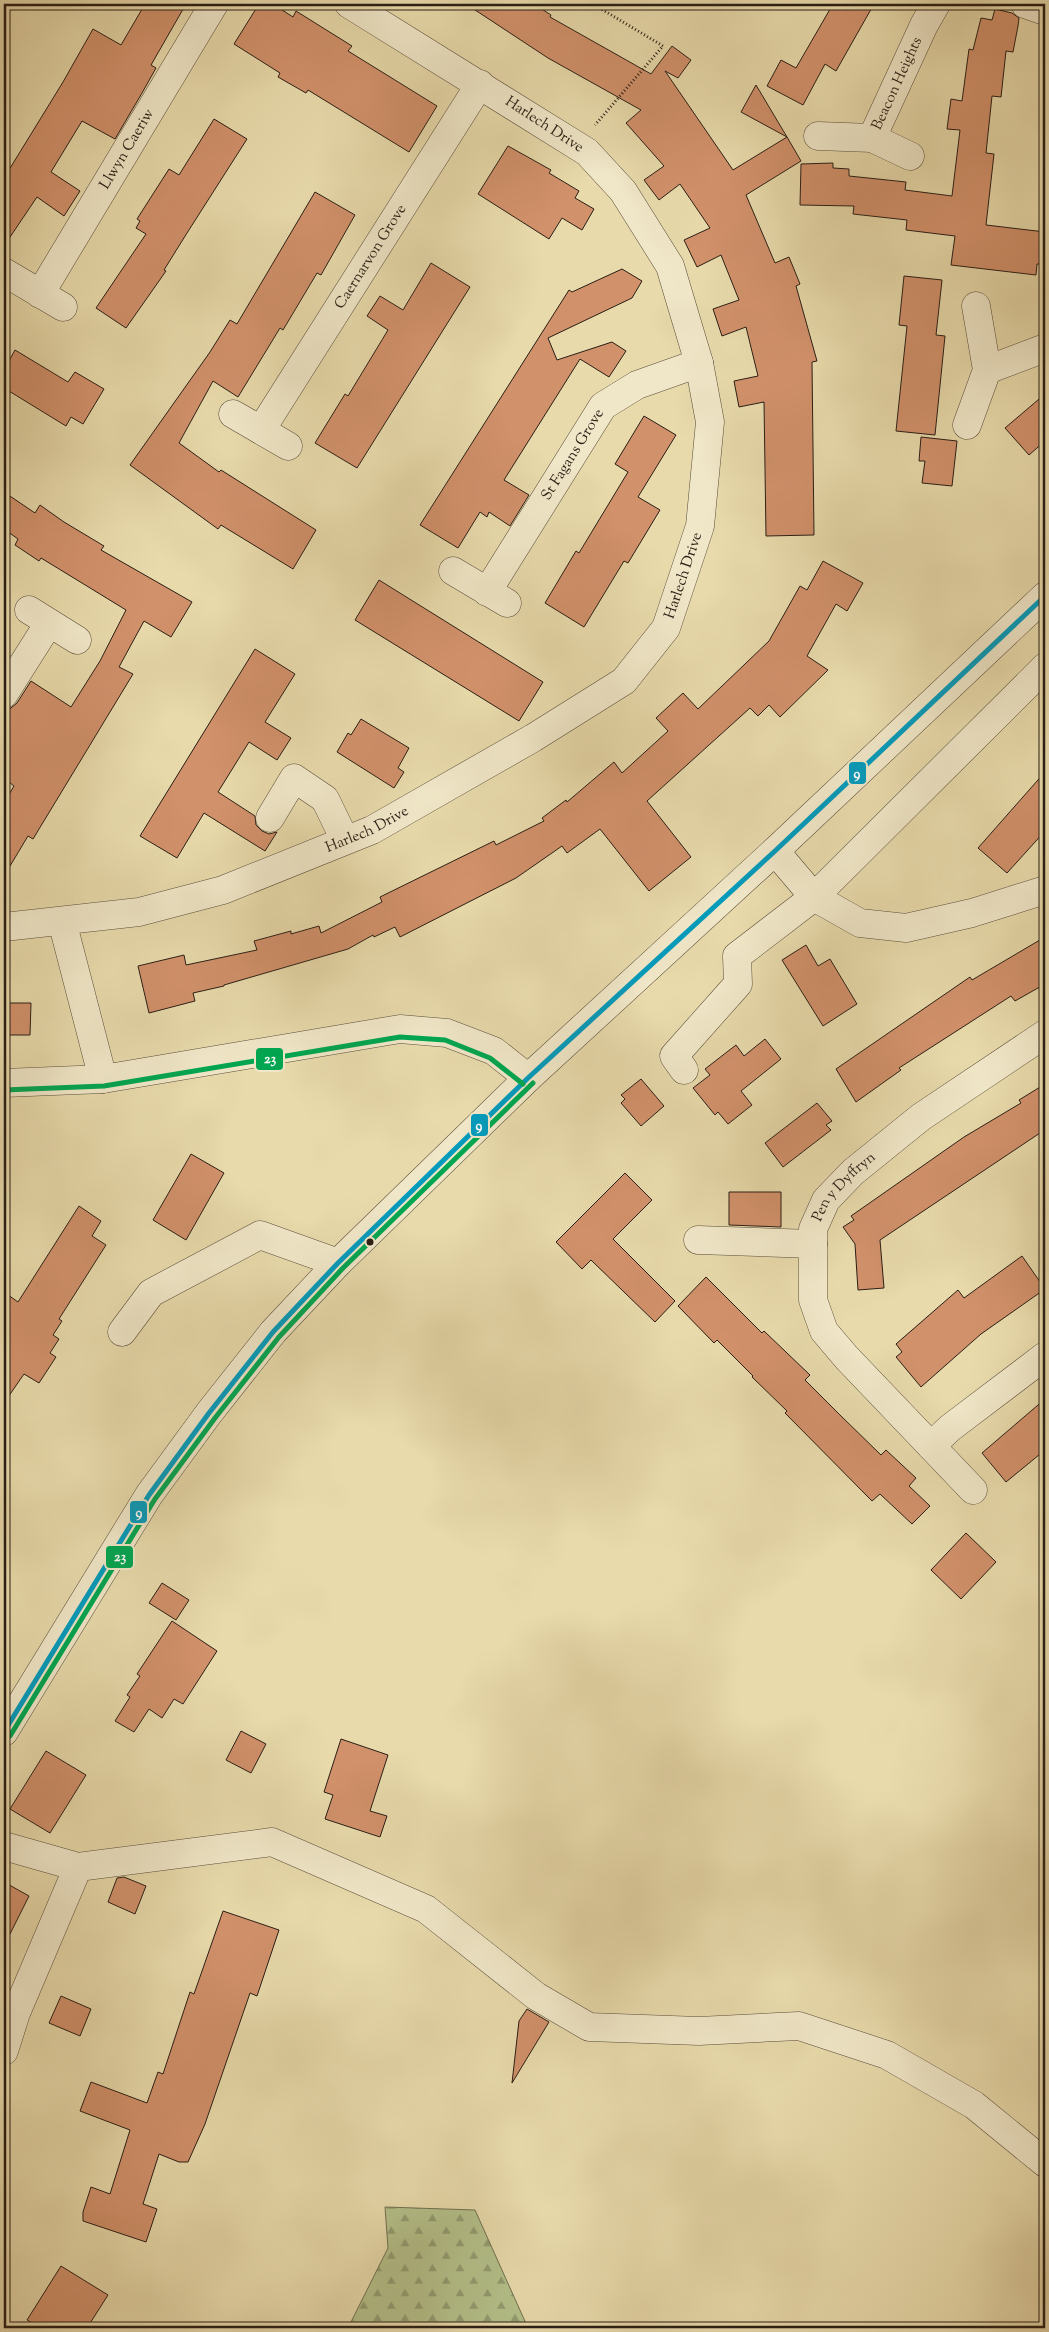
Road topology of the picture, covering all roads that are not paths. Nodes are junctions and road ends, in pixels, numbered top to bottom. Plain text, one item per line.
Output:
1 (214, 4) edge
2 (349, 4) edge
3 (936, 4) edge
4 (1025, 4) edge
5 (1045, 11) edge
6 (480, 84) junction
7 (818, 136) dead end
8 (872, 138) junction
9 (910, 156) dead end
10 (4, 272) edge
11 (40, 294) junction
12 (976, 306) dead end
13 (63, 308) dead end
14 (1045, 348) edge
15 (699, 363) junction
16 (987, 370) junction
17 (233, 414) dead end
18 (967, 425) dead end
19 (261, 430) junction
20 (288, 446) dead end
21 (453, 571) dead end
22 (1045, 596) edge
23 (76, 640) dead end
24 (1045, 667) edge
25 (4, 694) edge
26 (270, 818) dead end
27 (345, 840) junction
28 (775, 852) junction
29 (1045, 890) edge
30 (814, 896) junction
31 (62, 921) junction
32 (4, 927) edge
33 (1045, 1034) edge
34 (684, 1070) dead end
35 (103, 1078) junction
36 (528, 1078) junction
37 (4, 1083) edge
38 (698, 1240) dead end
39 (812, 1244) junction
40 (338, 1263) junction
41 (122, 1332) dead end
42 (1045, 1356) edge
43 (931, 1446) junction
44 (973, 1490) dead end
45 (4, 1732) edge
46 (4, 1846) edge
47 (78, 1867) junction
48 (4, 2051) edge
49 (1045, 2163) edge

1 - 11 street, Llwyn Caeriw
2 - 6 street, Harlech Drive
3 - 8 street, Beacon Heights
4 - 5 street
6 - 15 street, Harlech Drive
6 - 19 street, Caernarvon Grove
7 - 8 street, Beacon Heights
8 - 9 street, Beacon Heights
10 - 11 street
11 - 13 street
12 - 16 street
14 - 16 street
15 - 21 street, St Fagans Grove
15 - 27 street, Harlech Drive
16 - 18 street
17 - 19 street
19 - 20 street
22 - 28 street
23 - 25 street
24 - 30 street
26 - 27 street
27 - 31 street, Harlech Drive
28 - 30 street
28 - 36 street
29 - 30 street
30 - 34 street
31 - 32 street, Harlech Drive
31 - 35 street
33 - 39 street, Pen y Dyffryn
35 - 36 street
35 - 37 street
36 - 40 street
38 - 39 street
39 - 43 street, Pen y Dyffryn
40 - 41 street
40 - 45 street
42 - 43 street
43 - 44 street, Pen y Dyffryn
46 - 47 street
47 - 48 street
47 - 49 street

